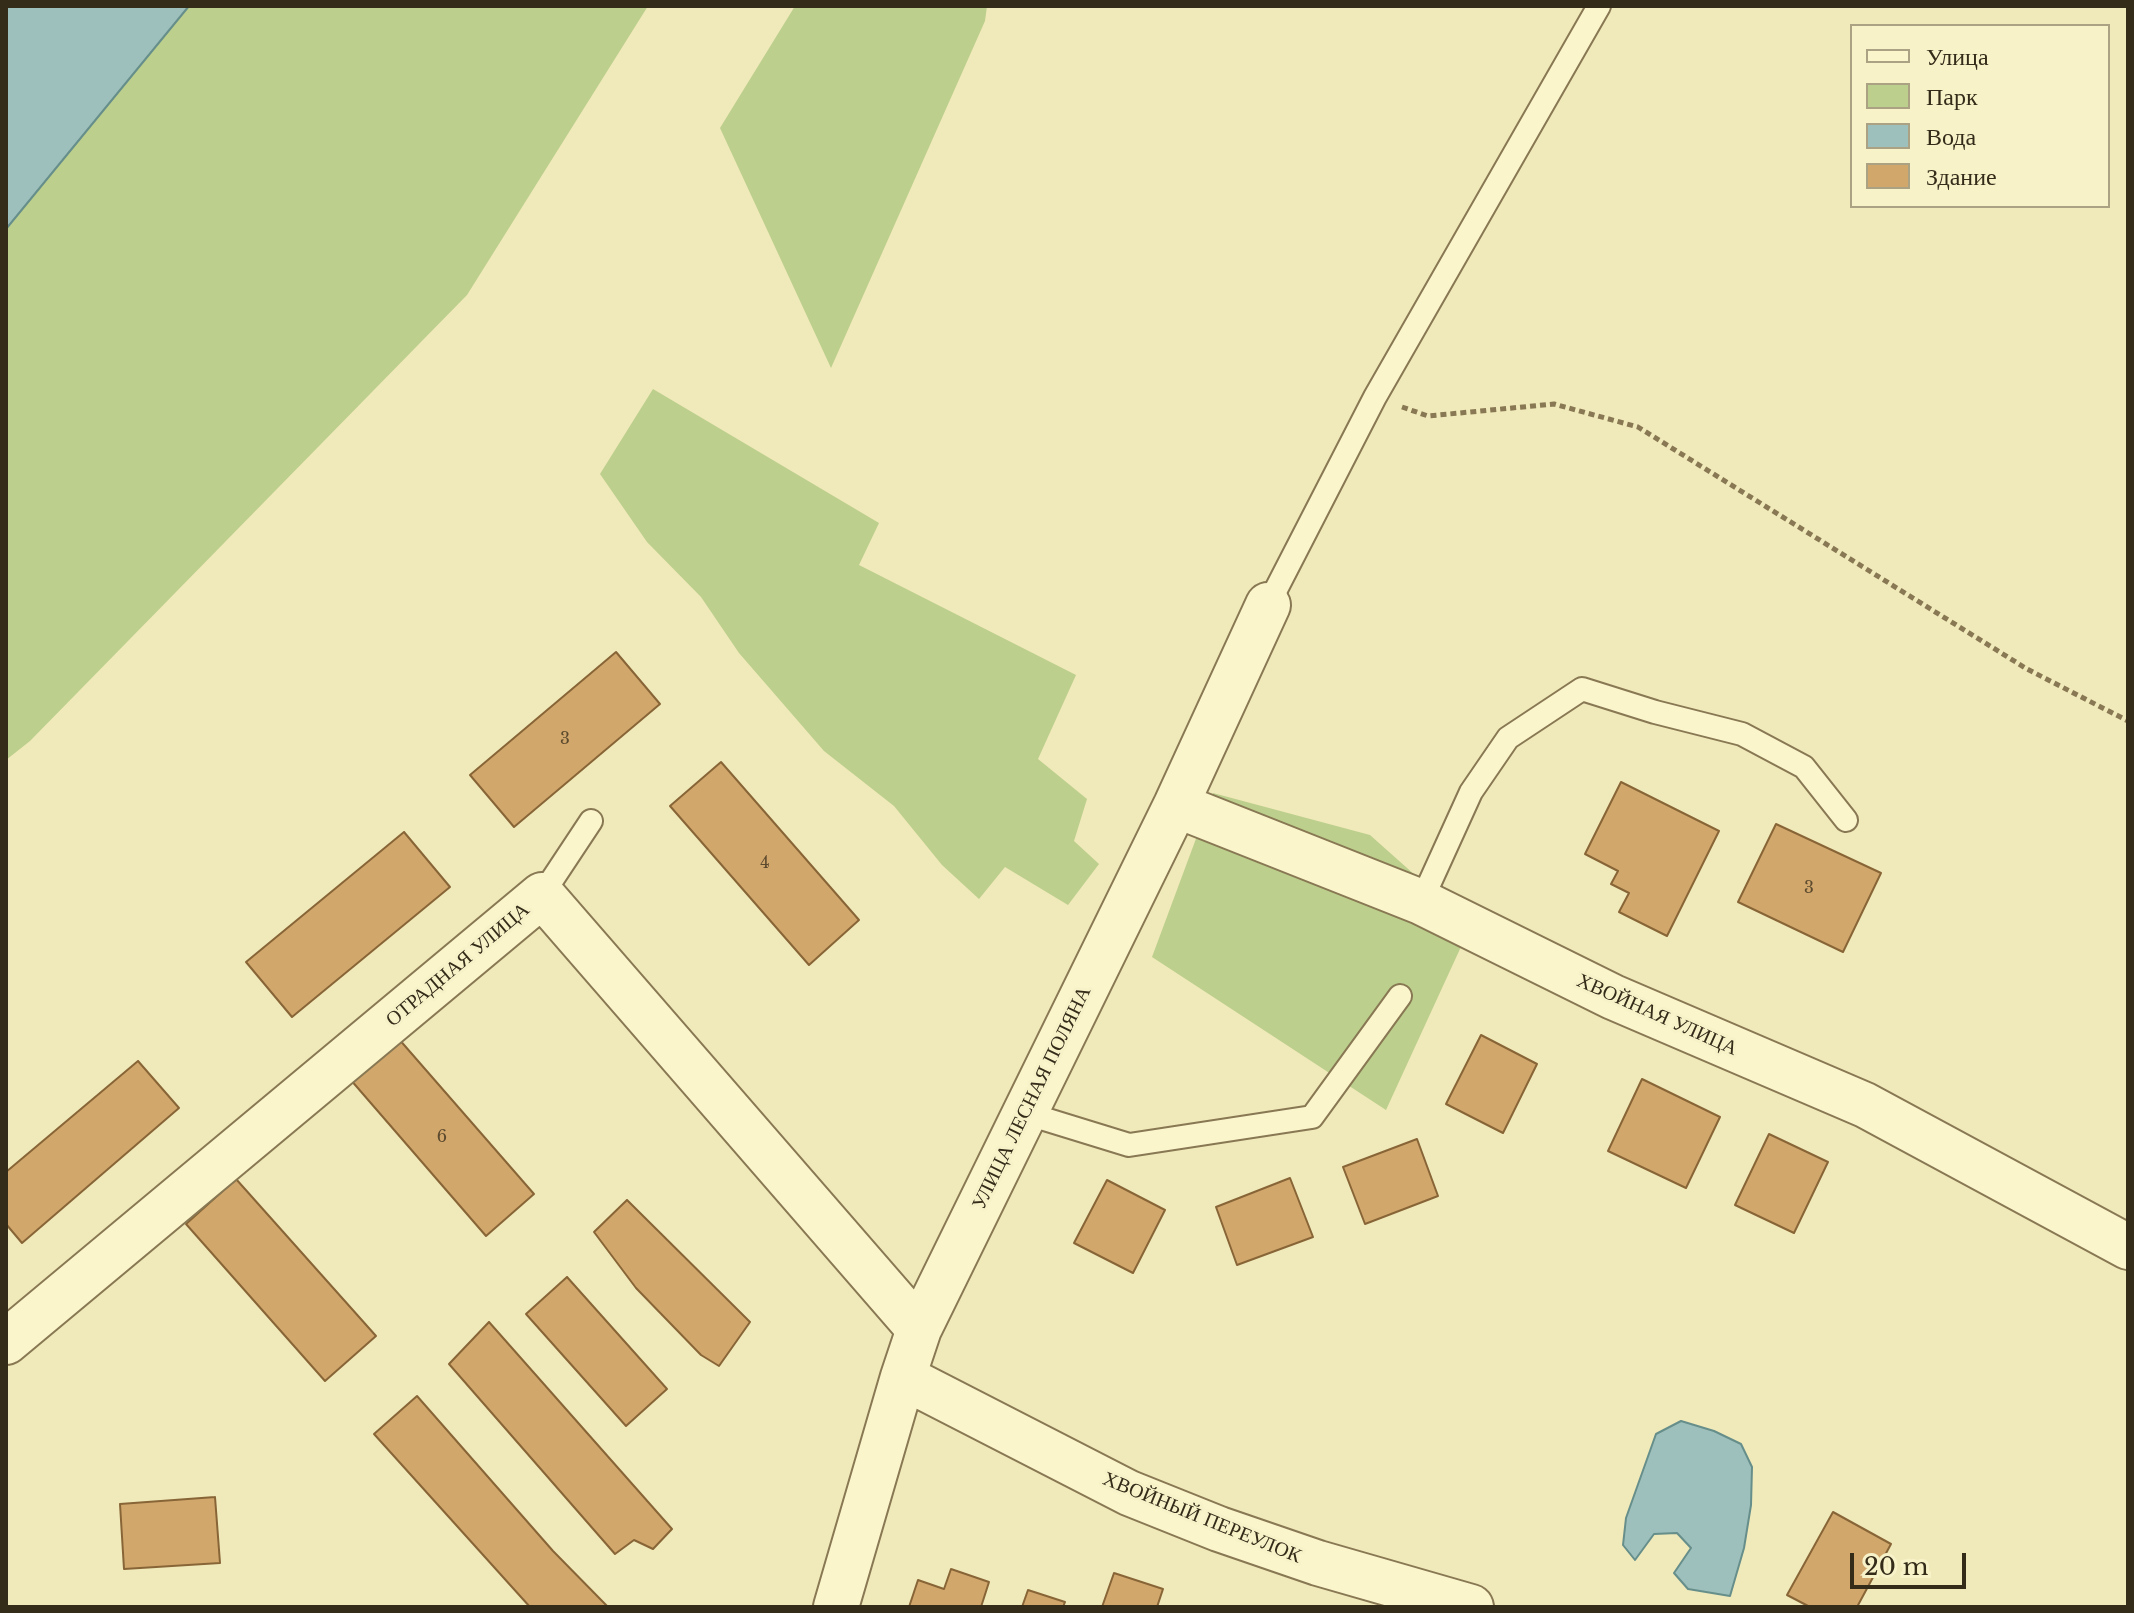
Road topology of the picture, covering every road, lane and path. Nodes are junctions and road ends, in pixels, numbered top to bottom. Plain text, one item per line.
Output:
1 (1599, 6) edge
2 (1375, 397) junction
3 (1268, 605) joint
4 (2128, 721) edge
5 (1176, 805) junction
6 (1846, 820) dead end
7 (591, 821) dead end
8 (542, 895) junction
9 (1421, 902) junction
10 (1400, 996) dead end
11 (1025, 1113) junction
12 (2128, 1247) edge
13 (919, 1329) junction
14 (6, 1342) edge
15 (903, 1377) junction
16 (836, 1607) edge
17 (1471, 1607) edge

1 - 2 lane
2 - 3 lane
2 - 4 path
3 - 5 street, УЛИЦА ЛЕСНАЯ ПОЛЯНА
5 - 9 street, ХВОЙНАЯ УЛИЦА
5 - 11 street, УЛИЦА ЛЕСНАЯ ПОЛЯНА
6 - 9 lane
7 - 8 lane
8 - 13 street, ОТРАДНАЯ УЛИЦА
8 - 14 street, ОТРАДНАЯ УЛИЦА
9 - 12 street, ХВОЙНАЯ УЛИЦА
10 - 11 lane
11 - 13 street, УЛИЦА ЛЕСНАЯ ПОЛЯНА
13 - 15 street, УЛИЦА ЛЕСНАЯ ПОЛЯНА
15 - 16 street, УЛИЦА ЛЕСНАЯ ПОЛЯНА
15 - 17 street, ХВОЙНЫЙ ПЕРЕУЛОК

